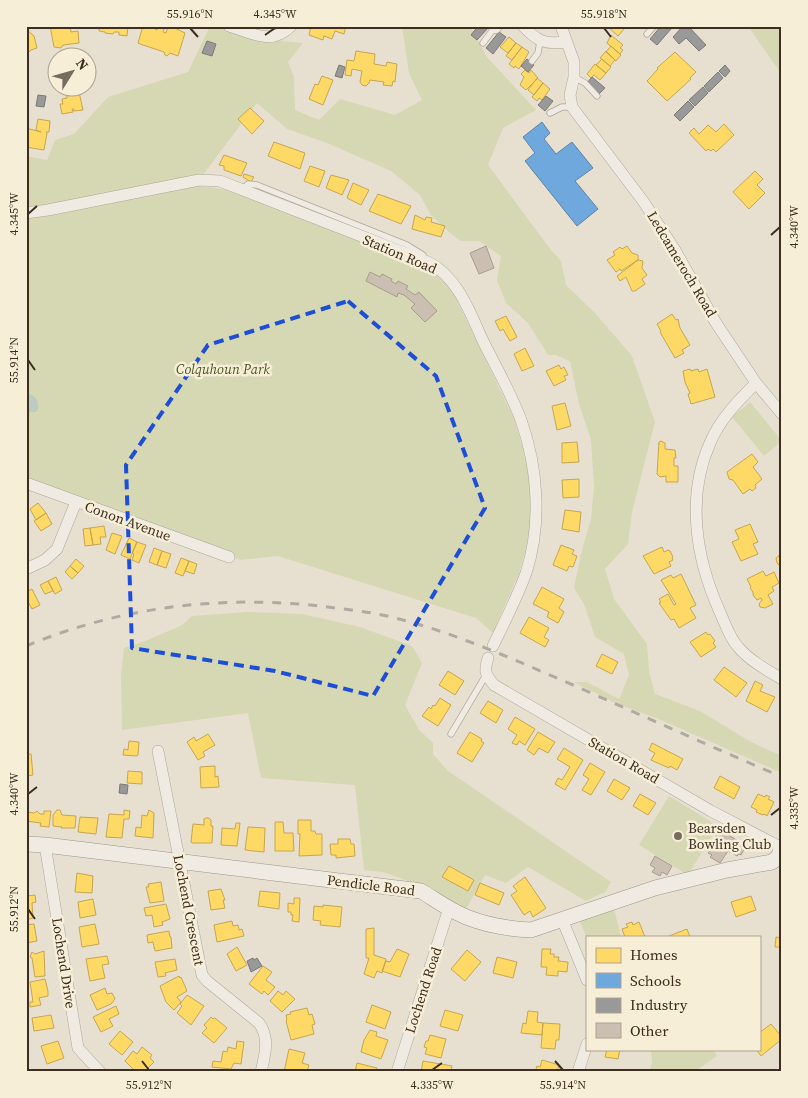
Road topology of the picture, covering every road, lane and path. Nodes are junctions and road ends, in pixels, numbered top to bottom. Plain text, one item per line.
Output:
1 (229, 26) edge
2 (291, 26) edge
3 (500, 26) edge
4 (523, 26) edge
5 (561, 26) edge
6 (654, 26) edge
7 (647, 34) dead end
8 (540, 41) junction
9 (565, 42) junction
10 (483, 43) dead end
11 (532, 60) dead end
12 (574, 77) junction
13 (598, 96) dead end
14 (575, 112) junction
15 (550, 113) dead end
16 (26, 212) edge
17 (756, 383) junction
18 (782, 414) edge
19 (26, 483) edge
20 (76, 502) junction
21 (229, 557) dead end
22 (26, 569) edge
23 (493, 646) dead end
24 (488, 658) dead end
25 (486, 675) junction
26 (782, 678) edge
27 (451, 734) dead end
28 (158, 751) dead end
29 (26, 844) edge
30 (46, 845) junction
31 (782, 848) edge
32 (179, 863) junction
33 (449, 908) junction
34 (562, 919) junction
35 (586, 978) edge
36 (586, 1047) edge
37 (100, 1072) edge
38 (261, 1072) edge
39 (398, 1072) edge
40 (578, 1072) edge

1 - 2 street
3 - 10 lane
4 - 8 street
5 - 9 street
6 - 7 lane
8 - 9 street
8 - 11 lane
9 - 12 street
12 - 13 lane
12 - 14 street
14 - 15 lane
14 - 17 street, Ledcameroch Road
16 - 23 street, Station Road
17 - 18 street, Ledcameroch Road
17 - 26 street
19 - 20 street, Conon Avenue
20 - 21 street, Conon Avenue
20 - 22 street
24 - 25 street
25 - 27 lane
25 - 31 street, Station Road
28 - 32 street, Lochend Crescent
29 - 30 street, Pendicle Road
30 - 32 street, Pendicle Road
30 - 37 street, Lochend Drive
31 - 34 street, Pendicle Road
32 - 33 street, Pendicle Road
32 - 38 street, Lochend Crescent
33 - 34 street, Pendicle Road
33 - 39 street, Lochend Road
34 - 35 street
36 - 40 street

